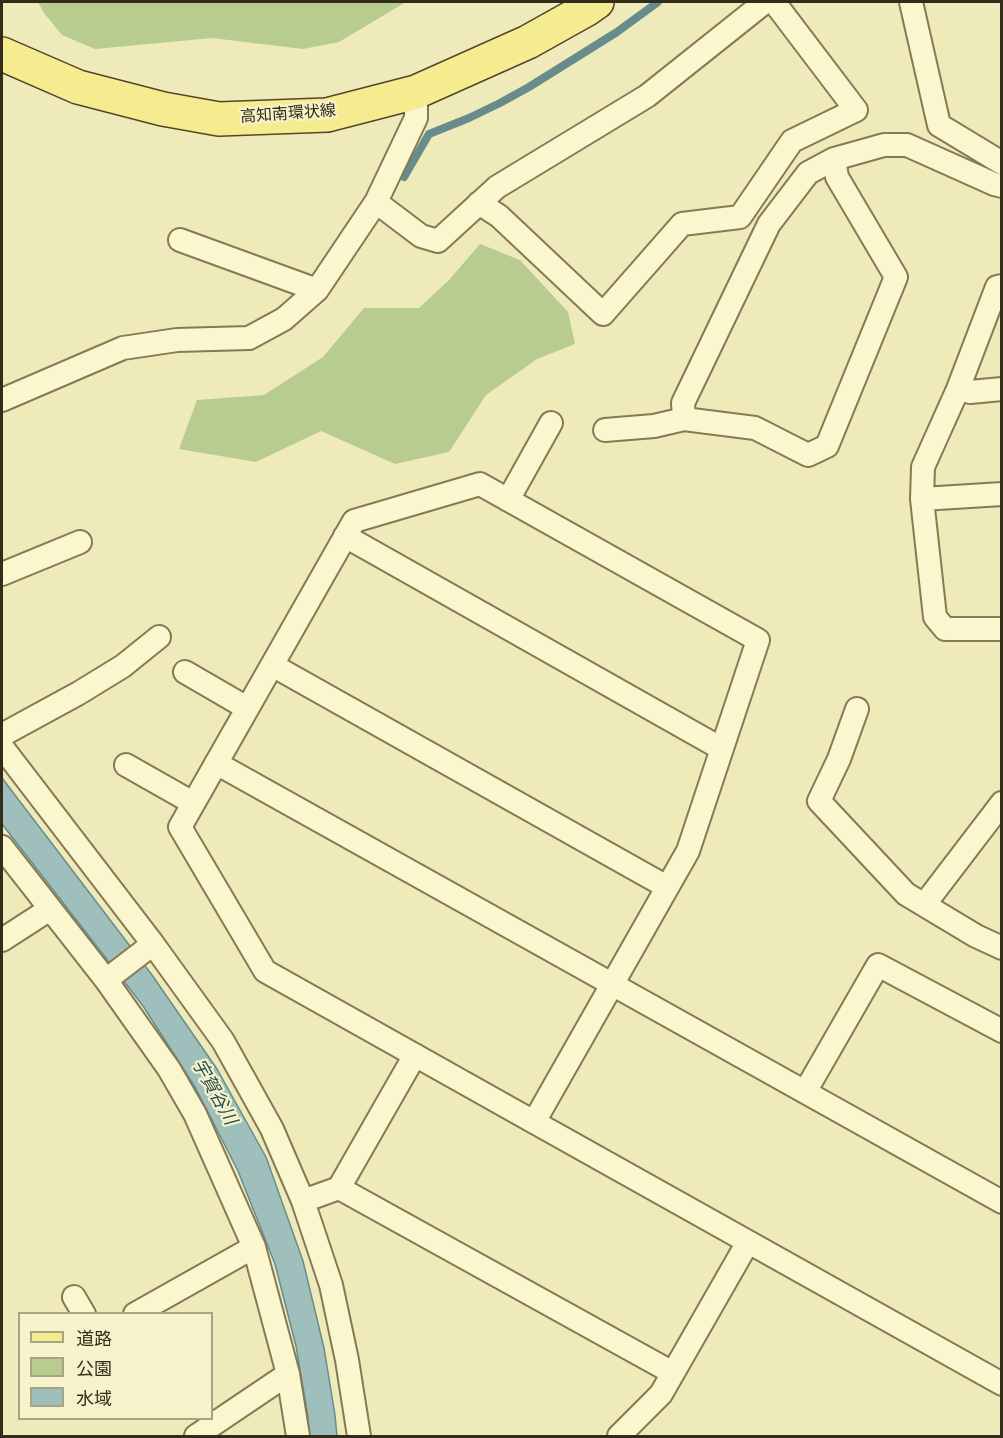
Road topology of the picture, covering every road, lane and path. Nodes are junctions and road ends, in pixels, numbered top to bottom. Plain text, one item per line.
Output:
1 (597, 2) edge
2 (765, 2) edge
3 (774, 2) edge
4 (911, 2) edge
5 (2, 54) edge
6 (416, 92) junction
7 (834, 159) junction
8 (1002, 163) edge
9 (1002, 186) edge
10 (376, 202) junction
11 (479, 203) junction
12 (180, 240) dead end
13 (1002, 286) edge
14 (317, 290) junction
15 (958, 389) junction
16 (1002, 389) edge
17 (2, 400) edge
18 (684, 419) junction
19 (551, 423) dead end
20 (605, 430) dead end
21 (1002, 495) edge
22 (508, 500) junction
23 (922, 500) junction
24 (345, 536) junction
25 (80, 542) dead end
26 (2, 574) edge
27 (1002, 629) edge
28 (159, 637) dead end
29 (272, 665) junction
30 (184, 672) dead end
31 (248, 708) junction
32 (856, 709) dead end
33 (2, 735) edge
34 (2, 747) edge
35 (722, 749) junction
36 (216, 763) junction
37 (126, 765) dead end
38 (193, 803) junction
39 (999, 812) edge
40 (2, 847) edge
41 (667, 886) junction
42 (924, 905) junction
43 (50, 909) junction
44 (2, 940) edge
45 (149, 947) junction
46 (1002, 948) edge
47 (110, 976) junction
48 (612, 984) junction
49 (1002, 1031) edge
50 (415, 1055) junction
51 (805, 1092) junction
52 (534, 1122) junction
53 (339, 1188) junction
54 (1000, 1198) edge
55 (303, 1202) junction
56 (748, 1242) junction
57 (254, 1247) junction
58 (139, 1312) edge
59 (673, 1373) junction
60 (288, 1374) junction
61 (1002, 1384) edge
62 (196, 1437) edge
63 (298, 1437) edge
64 (358, 1437) edge
65 (619, 1437) edge

1 - 6 main road, 高知南環状線
2 - 11 street
3 - 11 street
4 - 8 street
5 - 6 main road, 高知南環状線
6 - 10 street
7 - 9 street
7 - 18 street
7 - 18 street
10 - 11 street
10 - 14 street
12 - 14 street
13 - 15 street
14 - 17 street
15 - 16 street
15 - 23 street
18 - 20 street
19 - 22 street
21 - 23 street
22 - 24 street
22 - 35 street
23 - 27 street
24 - 29 street
24 - 35 street
25 - 26 street
28 - 33 street
29 - 31 street
29 - 41 street
30 - 31 street
31 - 36 street
32 - 42 street
34 - 45 street
35 - 41 street
36 - 38 street
36 - 48 street
37 - 38 street
38 - 50 street
39 - 42 street
40 - 43 street
41 - 48 street
42 - 46 street
43 - 44 street
43 - 47 street
45 - 47 street
45 - 55 street
47 - 57 street
48 - 51 street
48 - 52 street
49 - 51 street
50 - 52 street
50 - 53 street
51 - 54 street
52 - 56 street
53 - 55 street
53 - 59 street
55 - 64 street
56 - 59 street
56 - 61 street
57 - 58 street
57 - 60 street
59 - 65 street
60 - 62 street
60 - 63 street

